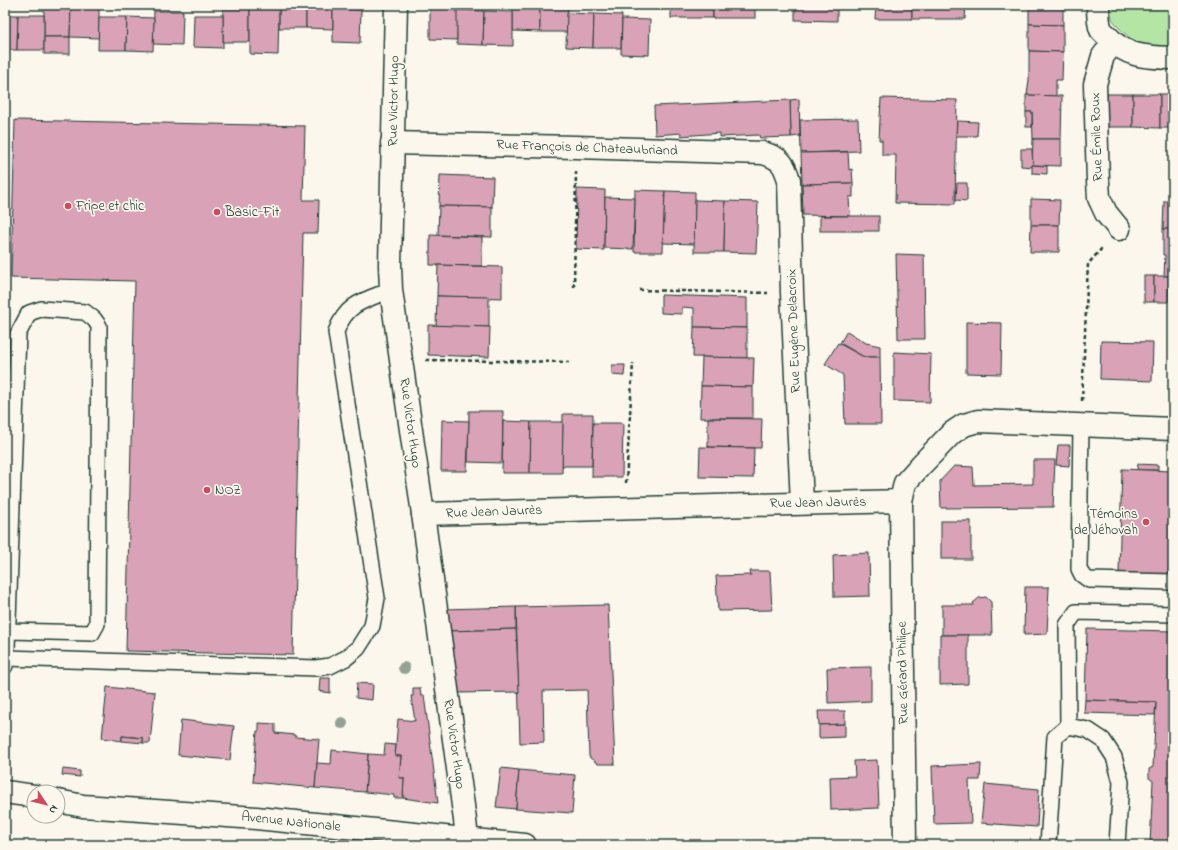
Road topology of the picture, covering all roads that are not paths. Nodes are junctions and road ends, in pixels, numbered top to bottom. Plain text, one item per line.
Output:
1 (396, 5) edge
2 (1098, 5) edge
3 (1113, 43) junction
4 (1173, 58) edge
5 (392, 143) junction
6 (780, 161) joint
7 (1119, 229) road end
8 (391, 290) junction
9 (1081, 425) junction
10 (1173, 429) edge
11 (901, 501) junction
12 (802, 503) junction
13 (423, 514) junction
14 (1173, 582) edge
15 (1173, 614) edge
16 (8, 631) junction
17 (5, 662) edge
18 (1068, 726) junction
19 (5, 792) edge
20 (26, 795) edge
21 (66, 803) edge
22 (467, 842) edge
23 (525, 845) edge
24 (905, 845) edge
25 (1048, 845) edge
26 (1117, 845) edge

1 - 5 street, Rue Victor Hugo
2 - 3 street
3 - 4 street
3 - 7 street, Rue Émile Roux
5 - 6 street, Rue François de Chateaubriand
5 - 8 street, Rue Victor Hugo
6 - 12 street, Rue Eugène Delacroix
8 - 13 street, Rue Victor Hugo
8 - 17 lane
9 - 10 street
9 - 11 street
9 - 14 lane
11 - 12 street, Rue Jean Jaurès
11 - 24 street, Rue Gérard Philipe
12 - 13 street, Rue Jean Jaurès
13 - 22 street, Rue Victor Hugo
15 - 18 lane
16 - 16 lane
16 - 17 lane
18 - 25 lane
18 - 26 lane
19 - 20 street
21 - 22 street, Avenue Nationale
22 - 23 street, Avenue Nationale

